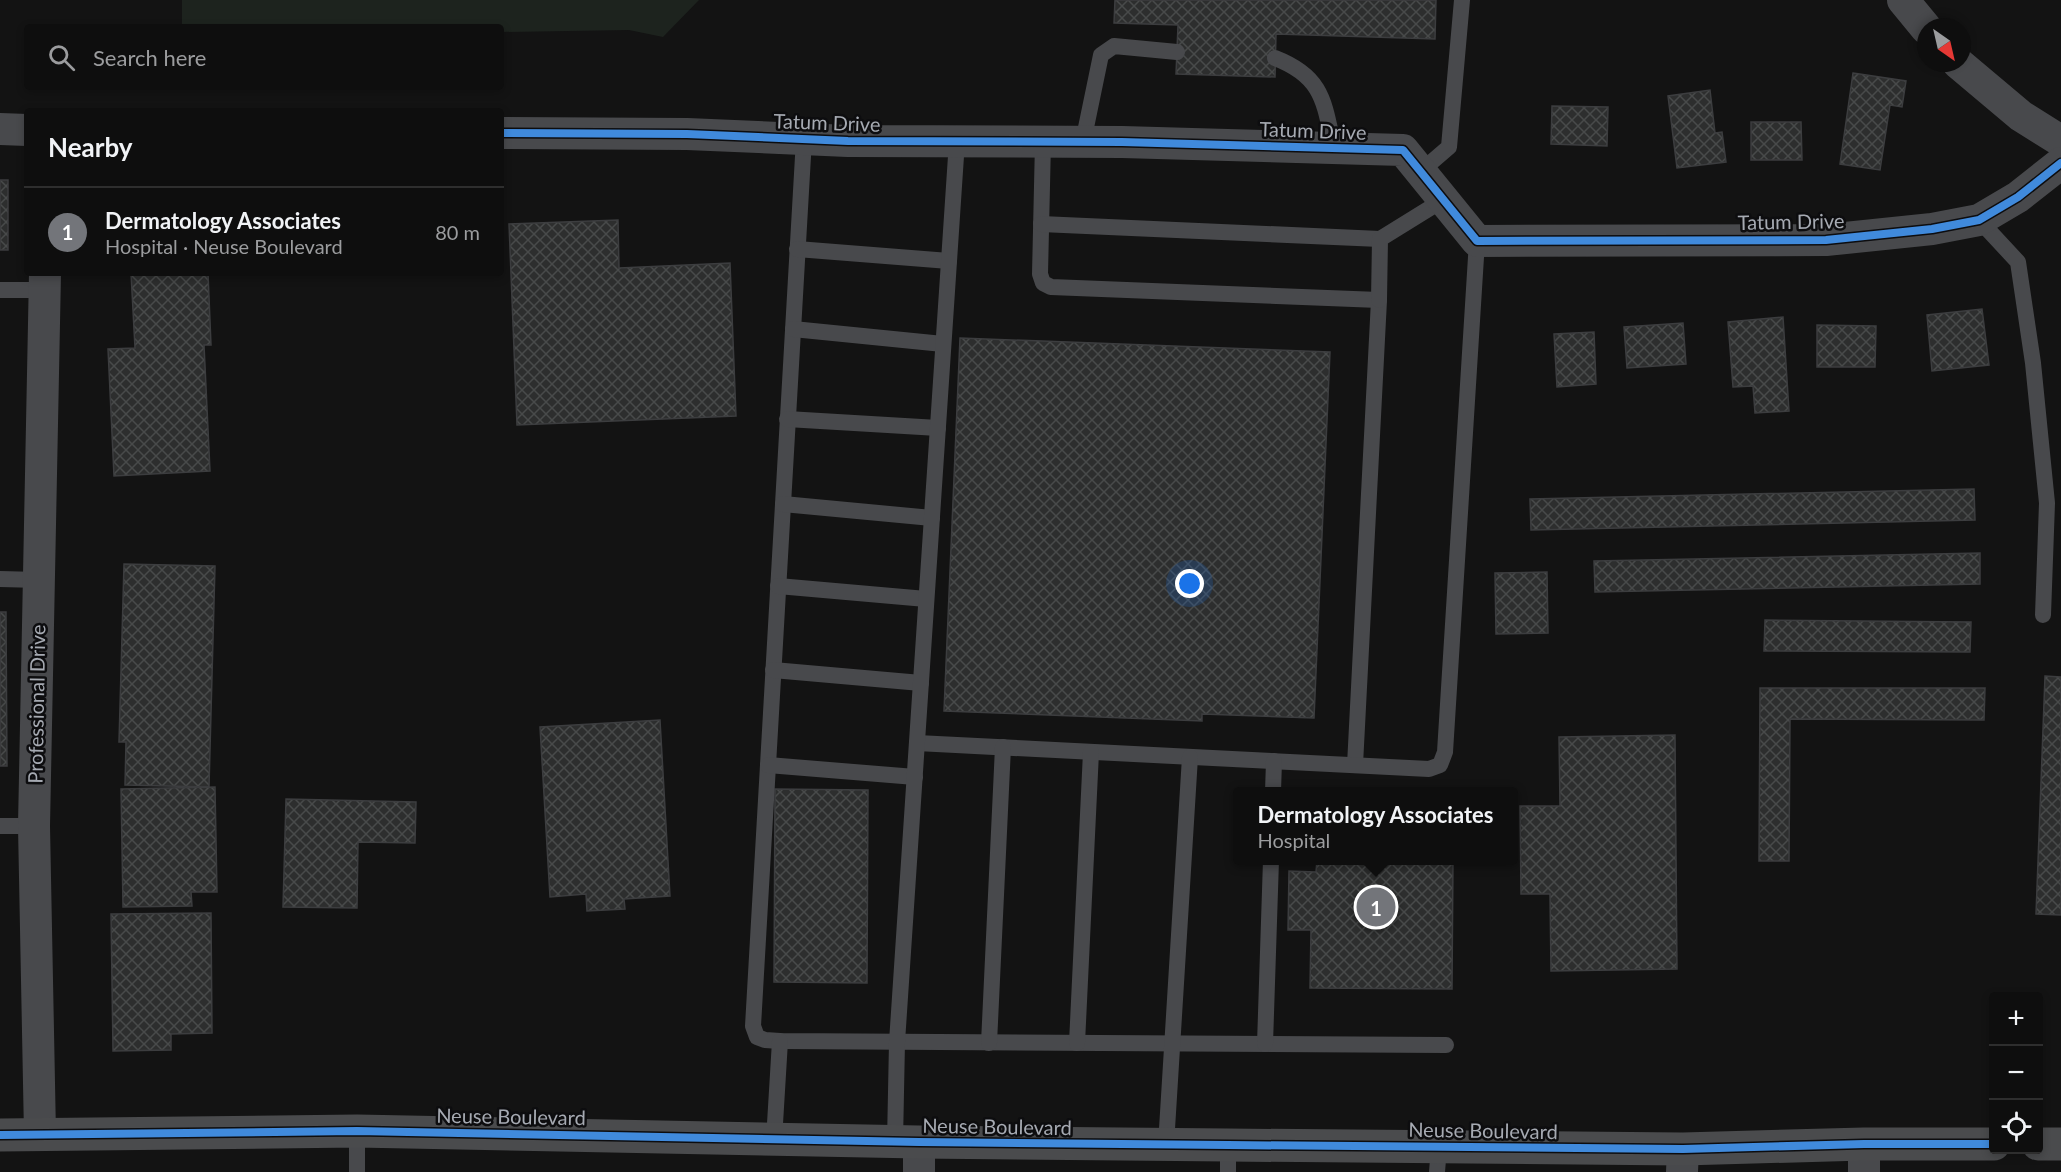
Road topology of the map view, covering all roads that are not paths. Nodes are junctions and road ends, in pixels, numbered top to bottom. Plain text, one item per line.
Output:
1 (1462, 0) edge
2 (1903, 0) edge
3 (1918, 18) edge
4 (1177, 52) dead end
5 (1275, 58) dead end
6 (1969, 72) edge
7 (0, 129) edge
8 (24, 130) edge
9 (504, 133) edge
10 (804, 140) junction
11 (957, 141) junction
12 (2061, 141) edge
13 (1043, 142) junction
14 (1083, 142) junction
15 (1334, 148) junction
16 (2061, 163) edge
17 (1420, 172) junction
18 (1443, 200) junction
19 (1979, 220) junction
20 (1041, 224) junction
21 (1380, 239) junction
22 (1476, 241) junction
23 (797, 249) junction
24 (949, 261) junction
25 (45, 281) edge
26 (0, 290) edge
27 (1379, 300) junction
28 (793, 329) junction
29 (943, 344) junction
30 (787, 419) junction
31 (938, 428) junction
32 (783, 504) junction
33 (932, 518) junction
34 (0, 579) edge
35 (39, 580) junction
36 (778, 586) junction
37 (926, 599) junction
38 (2043, 615) dead end
39 (773, 670) junction
40 (921, 683) junction
41 (917, 743) junction
42 (1003, 747) junction
43 (1091, 752) junction
44 (1190, 757) junction
45 (1274, 761) junction
46 (768, 765) junction
47 (1355, 765) junction
48 (915, 777) junction
49 (1273, 787) edge
50 (0, 826) edge
51 (34, 826) junction
52 (1271, 865) edge
53 (780, 1041) junction
54 (897, 1042) junction
55 (989, 1043) junction
56 (1077, 1043) junction
57 (1172, 1044) junction
58 (1265, 1044) junction
59 (1446, 1045) dead end
60 (357, 1131) junction
61 (40, 1134) junction
62 (0, 1135) edge
63 (774, 1140) junction
64 (2043, 1144) edge
65 (2061, 1144) edge
66 (1166, 1145) junction
67 (1989, 1145) edge
68 (911, 1152) edge
69 (1864, 1158) edge
70 (1228, 1159) edge
71 (1438, 1159) edge
72 (1682, 1160) edge
73 (357, 1172) edge

1 - 17 lane
2 - 3 street
4 - 14 lane
5 - 15 lane
6 - 12 street
7 - 8 street
9 - 10 street, Tatum Drive
10 - 11 street, Tatum Drive
10 - 23 lane
11 - 13 street, Tatum Drive
11 - 24 lane
13 - 14 street, Tatum Drive
13 - 20 lane
14 - 15 street, Tatum Drive
15 - 17 street, Tatum Drive
16 - 19 street, Tatum Drive
17 - 18 street, Tatum Drive
18 - 21 lane
18 - 22 street, Tatum Drive
19 - 22 street, Tatum Drive
19 - 38 lane
20 - 21 lane
20 - 27 lane
21 - 27 lane
22 - 47 lane
23 - 24 lane
23 - 28 lane
24 - 29 lane
25 - 26 lane
25 - 35 street, Professional Drive
27 - 47 lane
28 - 29 lane
28 - 30 lane
29 - 31 lane
30 - 31 lane
30 - 32 lane
31 - 33 lane
32 - 33 lane
32 - 36 lane
33 - 37 lane
34 - 35 lane
35 - 51 street, Professional Drive
36 - 37 lane
36 - 39 lane
37 - 40 lane
39 - 40 lane
39 - 46 lane
40 - 41 lane
41 - 42 lane
41 - 48 lane
42 - 43 lane
42 - 55 lane
43 - 44 lane
43 - 56 lane
44 - 45 lane
44 - 57 lane
45 - 47 lane
45 - 49 lane
46 - 48 lane
46 - 53 lane
48 - 54 lane
50 - 51 lane
51 - 61 street, Professional Drive
52 - 58 lane
53 - 54 lane
53 - 63 lane
54 - 55 lane
54 - 68 lane
55 - 56 lane
56 - 57 lane
57 - 58 lane
57 - 66 lane
58 - 59 lane
60 - 61 main road, Neuse Boulevard
60 - 63 main road, Neuse Boulevard
60 - 73 lane
61 - 62 main road, Neuse Boulevard
63 - 68 main road, Neuse Boulevard
64 - 65 main road
66 - 68 main road, Neuse Boulevard
66 - 70 main road, Neuse Boulevard
67 - 69 main road, Neuse Boulevard
69 - 72 main road, Neuse Boulevard
70 - 71 main road, Neuse Boulevard
71 - 72 main road, Neuse Boulevard

